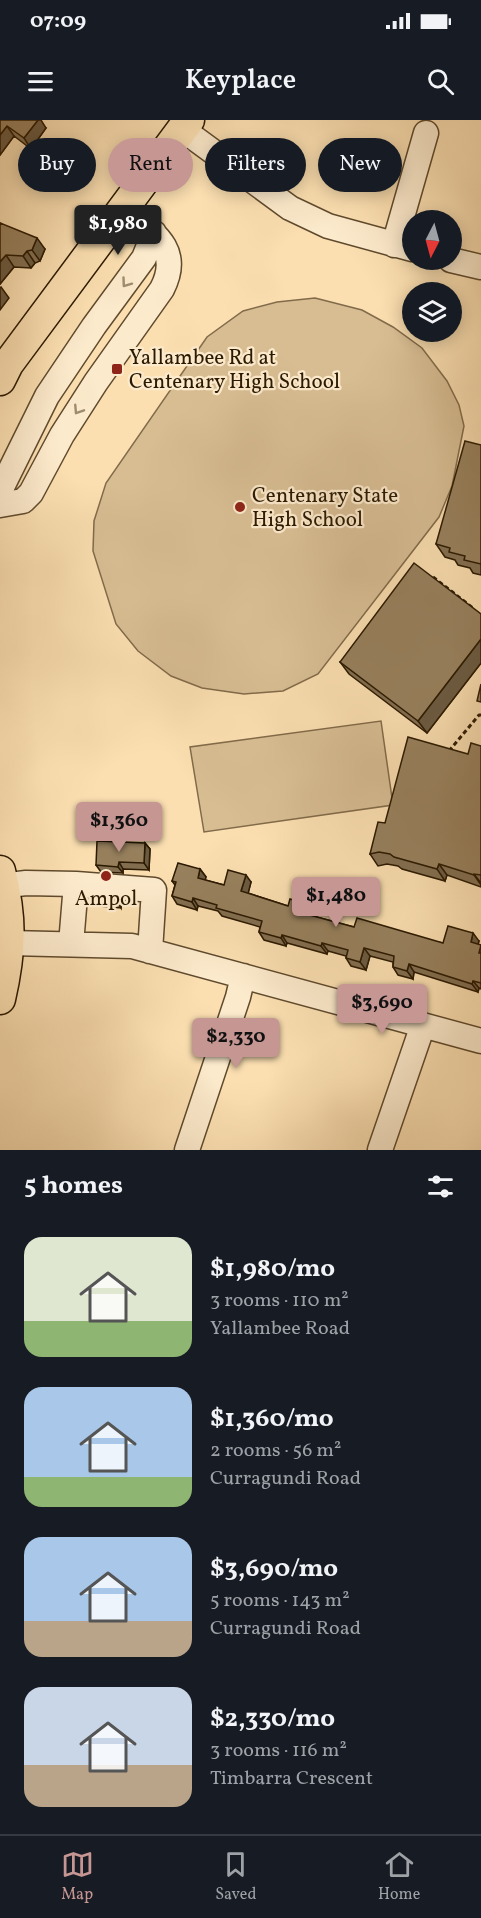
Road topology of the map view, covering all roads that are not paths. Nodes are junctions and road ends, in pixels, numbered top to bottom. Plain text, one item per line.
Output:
1 (185, 124) edge
2 (426, 134) dead end
3 (123, 208) junction
4 (411, 210) edge
5 (154, 233) junction
6 (402, 247) edge
7 (462, 263) edge
8 (481, 267) edge
9 (0, 380) edge
10 (0, 491) edge
11 (0, 505) edge
12 (1, 881) edge
13 (76, 884) junction
14 (10, 943) junction
15 (71, 944) junction
16 (150, 951) junction
17 (243, 976) junction
18 (0, 999) edge
19 (423, 1025) junction
20 (481, 1041) edge
21 (187, 1150) edge
22 (380, 1150) edge

1 - 3 main road
1 - 6 street
2 - 4 street
3 - 5 street
3 - 9 main road
5 -> 10 street
5 -> 11 street
7 - 8 street
12 - 13 street
12 - 14 main road
13 - 15 street
13 - 16 street
14 - 15 street
14 - 18 main road
15 - 16 street
16 - 17 street
17 - 19 street
17 - 21 street
19 - 20 street
19 - 22 street

